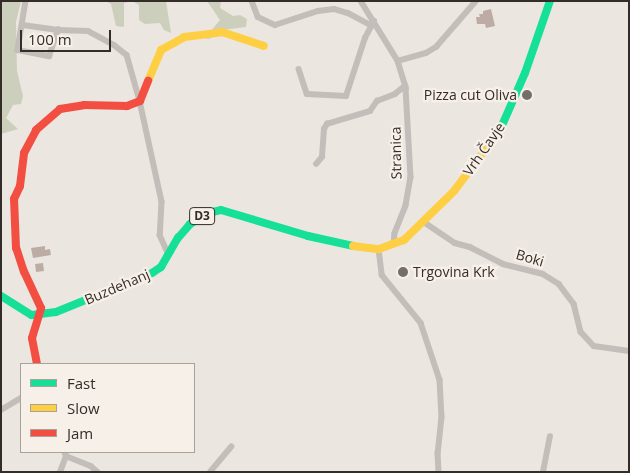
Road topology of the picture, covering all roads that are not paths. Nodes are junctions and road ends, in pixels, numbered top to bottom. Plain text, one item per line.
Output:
1 (26, 1) edge
2 (252, 1) edge
3 (361, 1) edge
4 (476, 1) edge
5 (550, 1) edge
6 (373, 24) junction
7 (23, 25) junction
8 (58, 30) junction
9 (264, 46) dead end
10 (398, 61) junction
11 (299, 69) dead end
12 (405, 86) junction
13 (140, 101) junction
14 (316, 164) dead end
15 (424, 222) junction
16 (394, 244) junction
17 (379, 249) junction
18 (169, 255) junction
19 (1, 296) edge
20 (39, 315) junction
21 (629, 351) edge
22 (37, 363) edge
23 (20, 399) edge
24 (1, 410) edge
25 (550, 437) dead end
26 (231, 447) dead end
27 (65, 454) edge
28 (60, 472) edge
29 (98, 472) edge
30 (210, 472) edge
31 (438, 472) edge
32 (543, 472) edge

1 - 7 street
2 - 6 street
3 - 6 street, Stranica
4 - 10 street
5 - 15 main road, Vrh Čavje / D3
6 - 10 street, Stranica
6 - 11 street
7 - 8 street
7 - 8 street
8 - 13 street
9 - 13 main road
10 - 12 street, Stranica
12 - 14 street
12 - 16 street, Stranica
13 - 18 street
13 - 20 main road
15 - 16 main road, Vrh Čavje / D3
15 - 21 street, Boki
16 - 17 main road, Buzdehanj / D3
17 - 18 main road, Buzdehanj / D3
17 - 31 street
18 - 20 main road, Buzdehanj / D3
19 - 20 main road
20 - 22 main road
23 - 24 street
25 - 32 street
26 - 30 street
27 - 28 street
27 - 29 street

